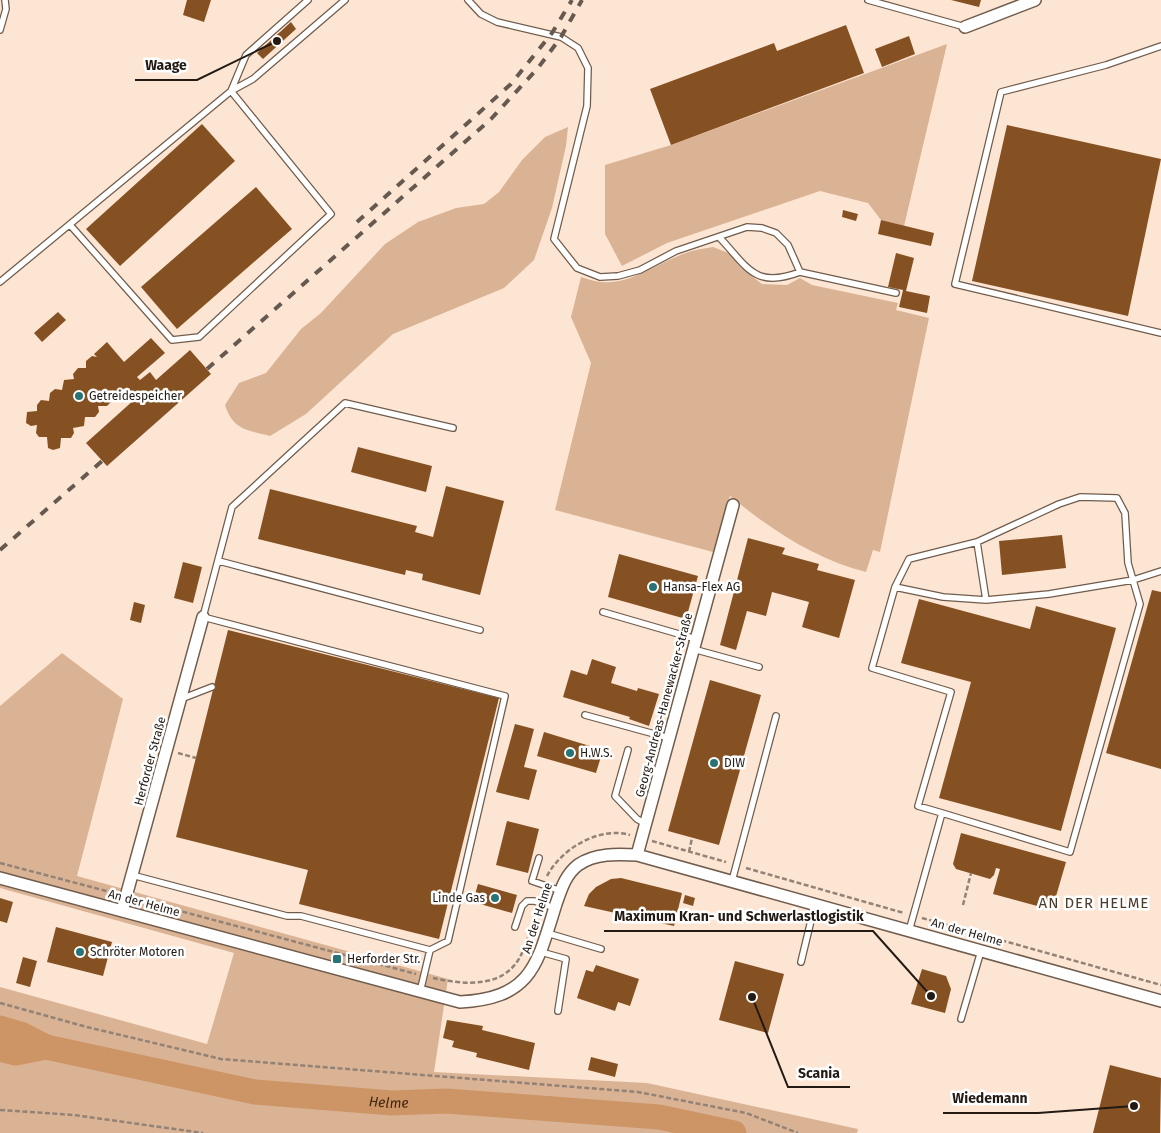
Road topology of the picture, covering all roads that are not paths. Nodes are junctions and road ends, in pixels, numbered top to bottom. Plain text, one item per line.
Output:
1 (5, 0) edge
2 (308, 0) edge
3 (345, 0) edge
4 (468, 0) edge
5 (868, 0) edge
6 (1034, 0) edge
7 (965, 27) joint
8 (0, 30) edge
9 (1161, 46) edge
10 (231, 91) junction
11 (71, 226) junction
12 (720, 238) junction
13 (800, 272) junction
14 (0, 282) edge
15 (896, 293) dead end
16 (1161, 333) edge
17 (453, 428) dead end
18 (733, 505) dead end
19 (977, 542) junction
20 (219, 561) junction
21 (1161, 571) edge
22 (1133, 580) junction
23 (895, 587) junction
24 (986, 600) junction
25 (603, 612) dead end
26 (203, 617) junction
27 (480, 630) dead end
28 (695, 644) junction
29 (759, 666) dead end
30 (212, 687) dead end
31 (181, 699) junction
32 (585, 715) dead end
33 (776, 716) dead end
34 (669, 738) junction
35 (628, 750) dead end
36 (942, 813) junction
37 (646, 824) junction
38 (637, 855) junction
39 (539, 858) dead end
40 (132, 875) junction
41 (0, 878) edge
42 (732, 881) junction
43 (561, 890) junction
44 (815, 904) junction
45 (555, 908) junction
46 (122, 911) junction
47 (515, 927) dead end
48 (909, 931) junction
49 (547, 933) junction
50 (601, 949) dead end
51 (430, 950) junction
52 (981, 950) junction
53 (541, 952) junction
54 (801, 962) dead end
55 (420, 992) junction
56 (1161, 1001) edge
57 (558, 1011) dead end
58 (961, 1019) dead end

1 - 8 lane
2 - 10 lane
3 - 10 lane
4 - 12 lane
5 - 7 lane
6 - 7 street
9 - 16 lane
10 - 11 lane
10 - 11 lane
11 - 14 lane
12 - 13 lane
12 - 13 lane
13 - 15 lane
17 - 20 lane
18 - 28 street, Georg-Andreas-Hanewacker-Straße
19 - 22 lane
19 - 23 lane
19 - 24 lane
20 - 26 lane
20 - 27 lane
21 - 22 lane
22 - 24 lane
22 - 36 lane
23 - 24 lane
23 - 36 lane
25 - 28 lane
26 - 31 street, Herforder Straße
26 - 51 lane
28 - 29 lane
28 - 34 street, Georg-Andreas-Hanewacker-Straße
30 - 31 lane
31 - 40 street, Herforder Straße
32 - 34 lane
33 - 42 lane
34 - 37 street, Georg-Andreas-Hanewacker-Straße
35 - 37 lane
36 - 48 lane
37 - 38 street, Georg-Andreas-Hanewacker-Straße
38 - 42 street, An der Helme
38 - 43 street, An der Helme
39 - 43 lane
40 - 46 street, Herforder Straße
40 - 51 lane
41 - 46 street, An der Helme
42 - 44 street, An der Helme
43 - 45 street, An der Helme
44 - 48 street, An der Helme
44 - 54 lane
45 - 47 lane
45 - 49 street, An der Helme
46 - 55 street, An der Helme
48 - 52 street, An der Helme
49 - 50 lane
49 - 53 street, An der Helme
51 - 55 lane
52 - 56 street, An der Helme
52 - 58 lane
53 - 55 street, An der Helme
53 - 57 lane

